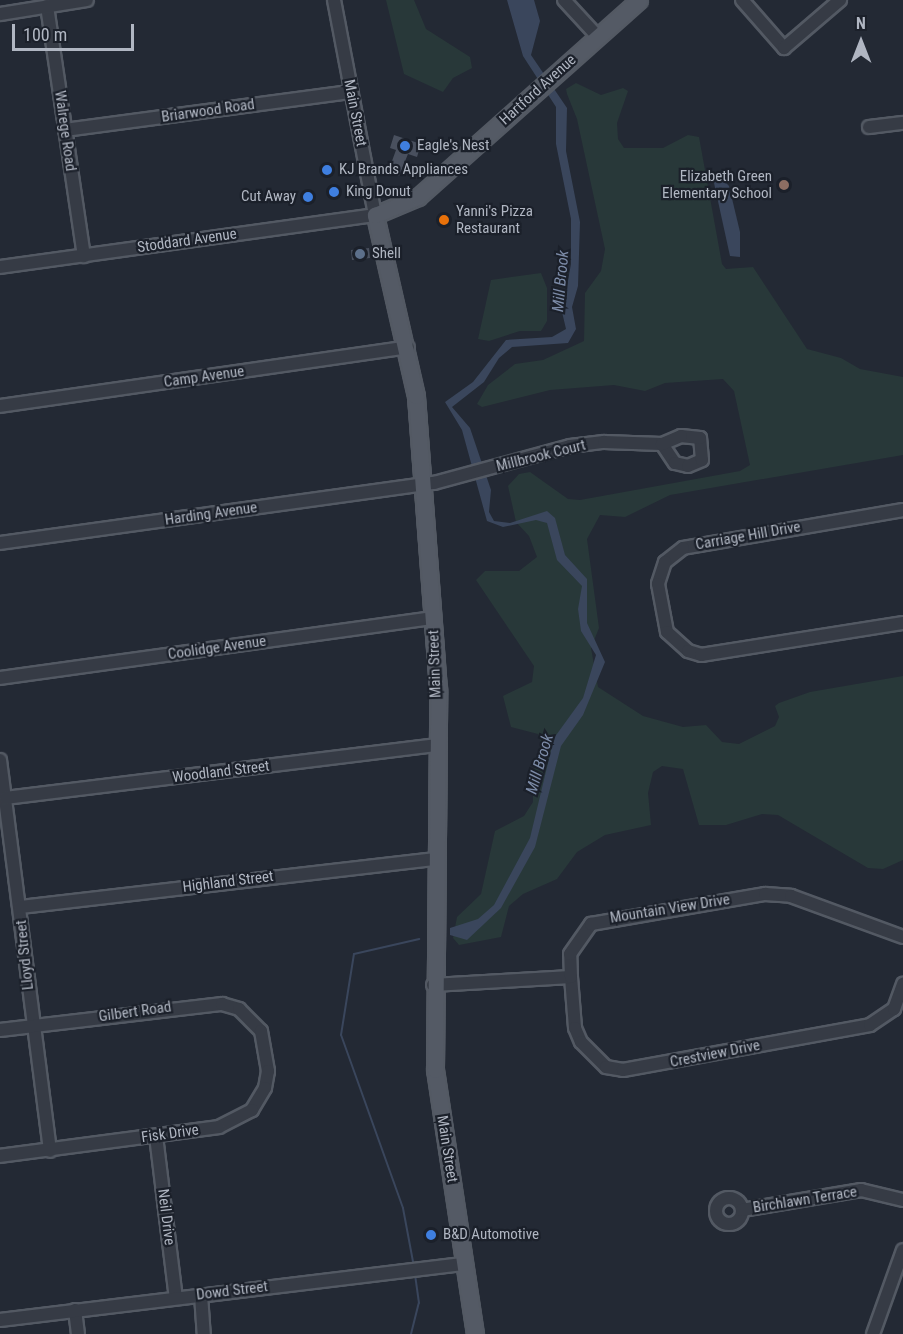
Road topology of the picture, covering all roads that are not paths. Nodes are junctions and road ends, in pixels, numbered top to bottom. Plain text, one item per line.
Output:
1 (87, 0) edge
2 (334, 0) edge
3 (564, 0) edge
4 (639, 0) edge
5 (742, 0) edge
6 (840, 0) edge
7 (47, 6) junction
8 (0, 14) edge
9 (598, 37) junction
10 (351, 92) junction
11 (903, 123) edge
12 (869, 127) dead end
13 (65, 130) junction
14 (375, 215) junction
15 (84, 256) junction
16 (0, 267) edge
17 (408, 348) junction
18 (0, 406) edge
19 (662, 444) dead end
20 (423, 485) junction
21 (903, 510) edge
22 (0, 543) edge
23 (433, 618) junction
24 (903, 623) edge
25 (0, 678) edge
26 (436, 745) junction
27 (0, 760) edge
28 (5, 798) junction
29 (436, 859) junction
30 (20, 907) junction
31 (903, 937) edge
32 (571, 976) junction
33 (903, 984) edge
34 (433, 985) junction
35 (33, 1026) junction
36 (0, 1030) edge
37 (261, 1031) joint
38 (156, 1136) junction
39 (51, 1151) junction
40 (0, 1156) edge
41 (903, 1200) edge
42 (742, 1209) dead end
43 (903, 1250) edge
44 (465, 1264) junction
45 (201, 1295) junction
46 (176, 1298) junction
47 (75, 1310) junction
48 (0, 1320) edge
49 (78, 1334) edge
50 (204, 1334) edge
51 (475, 1334) edge
52 (873, 1334) edge

1 - 7 street
2 - 10 street, Main Street
3 - 9 street
4 - 9 main road, Hartford Avenue
5 - 6 street
7 - 8 street
7 - 13 street, Walrege Road
9 - 14 main road, Hartford Avenue
10 - 13 street, Briarwood Road
10 - 14 street, Main Street
11 - 12 street
13 - 15 street, Walrege Road
14 - 15 street, Stoddard Avenue
14 - 17 main road, Main Street
15 - 16 street, Stoddard Avenue
17 - 18 street, Camp Avenue
17 - 20 main road, Main Street
19 - 20 street, Millbrook Court
20 - 22 street, Harding Avenue
20 - 23 main road, Main Street
21 - 24 street, Carriage Hill Drive
23 - 25 street, Coolidge Avenue
23 - 26 main road, Main Street
26 - 28 street, Woodland Street
26 - 29 main road, Main Street
27 - 28 street, Lloyd Street
28 - 30 street, Lloyd Street
29 - 30 street, Highland Street
29 - 34 main road, Main Street
30 - 35 street, Lloyd Street
31 - 32 street, Mountain View Drive
32 - 33 street, Crestview Drive
32 - 34 street
34 - 44 main road, Main Street
35 - 36 street, Gilbert Road
35 - 37 street, Gilbert Road
35 - 39 street, Lloyd Street
37 - 38 street, Fisk Drive
38 - 39 street, Fisk Drive
38 - 46 street, Neil Drive
39 - 40 street, Fisk Drive
41 - 42 street, Birchlawn Terrace
43 - 52 street
44 - 45 street, Dowd Street
44 - 51 main road, Main Street
45 - 46 street, Dowd Street
45 - 50 street
46 - 47 street, Dowd Street
47 - 48 street, Dowd Street
47 - 49 street

